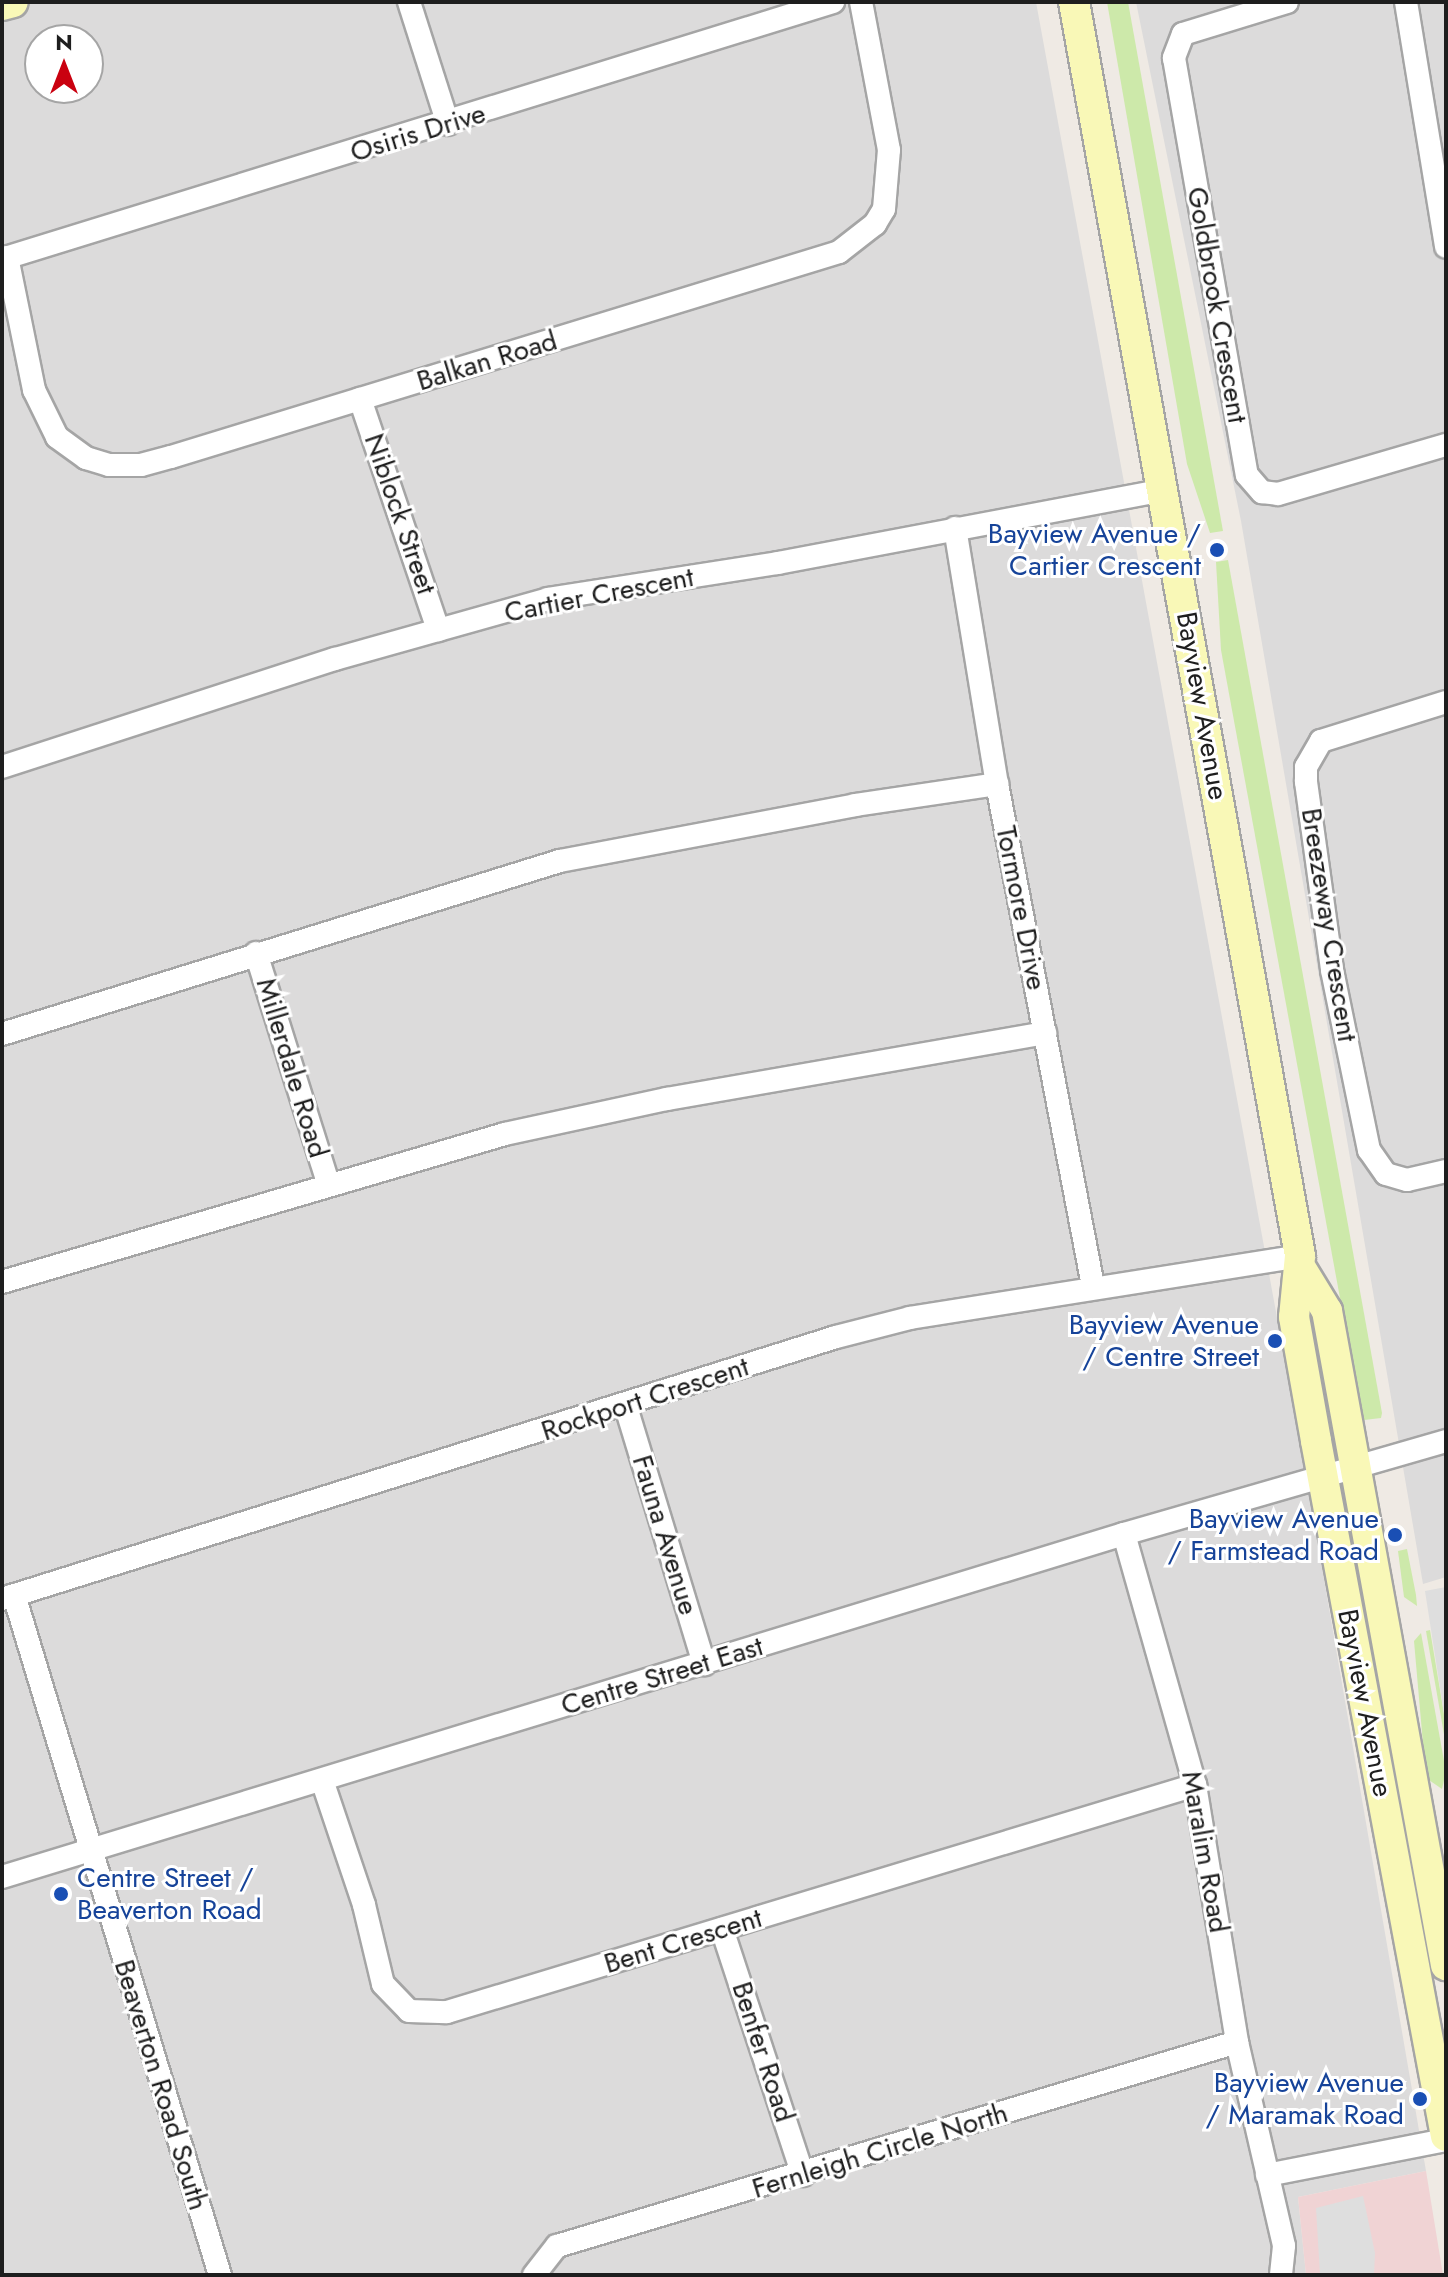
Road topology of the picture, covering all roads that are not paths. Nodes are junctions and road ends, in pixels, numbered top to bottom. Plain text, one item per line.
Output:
1 (13, 2) edge
2 (409, 2) edge
3 (833, 2) edge
4 (861, 2) edge
5 (1074, 2) edge
6 (1287, 2) edge
7 (1406, 2) edge
8 (2, 5) edge
9 (448, 124) junction
10 (1446, 247) edge
11 (5, 258) edge
12 (360, 399) junction
13 (1446, 445) edge
14 (1164, 490) junction
15 (955, 528) junction
16 (438, 630) junction
17 (1446, 702) edge
18 (2, 767) edge
19 (997, 784) junction
20 (256, 953) junction
21 (1045, 1033) junction
22 (2, 1034) edge
23 (1446, 1171) edge
24 (328, 1183) junction
25 (1301, 1263) junction
26 (2, 1282) edge
27 (1093, 1286) junction
28 (626, 1407) junction
29 (1446, 1441) edge
30 (1357, 1469) junction
31 (1324, 1479) junction
32 (1124, 1534) junction
33 (8, 1597) edge
34 (704, 1664) junction
35 (322, 1780) junction
36 (1195, 1785) junction
37 (88, 1849) junction
38 (2, 1877) edge
39 (722, 1929) junction
40 (1446, 1965) edge
41 (1237, 2042) junction
42 (1446, 2138) edge
43 (803, 2175) junction
44 (1267, 2175) junction
45 (220, 2275) edge
46 (534, 2275) edge
47 (1281, 2275) edge

1 - 8 main road
2 - 9 street
3 - 9 street, Osiris Drive
4 - 12 street, Balkan Road
5 - 14 main road, Bayview Avenue
6 - 13 street, Goldbrook Crescent
7 - 10 street
9 - 11 street, Osiris Drive
11 - 12 street, Balkan Road
12 - 16 street, Niblock Street
14 - 15 street, Cartier Crescent
14 - 25 main road, Bayview Avenue
15 - 16 street, Cartier Crescent
15 - 19 street, Tormore Drive
16 - 18 street, Cartier Crescent
17 - 23 street, Breezeway Crescent
19 - 20 street
19 - 21 street, Tormore Drive
20 - 22 street
20 - 24 street, Millerdale Road
21 - 24 street
21 - 27 street, Tormore Drive
24 - 26 street
25 - 27 street, Rockport Crescent
25 - 30 main road, Bayview Avenue
25 - 31 main road, Bayview Avenue
27 - 28 street, Rockport Crescent
28 - 33 street, Rockport Crescent
28 - 34 street, Fauna Avenue
29 - 30 street, Centre Street East
30 - 31 street, Centre Street East
30 - 40 main road, Bayview Avenue
31 - 32 street, Centre Street East
31 - 42 main road, Bayview Avenue
32 - 34 street, Centre Street East
32 - 36 street, Maralim Road
33 - 37 street, Beaverton Road South
34 - 35 street, Centre Street East
35 - 37 street, Centre Street East
35 - 39 street, Bent Crescent
36 - 39 street, Bent Crescent
36 - 41 street, Maralim Road
37 - 38 street, Centre Street East
37 - 45 street, Beaverton Road South
39 - 43 street, Benfer Road
41 - 43 street, Fernleigh Circle North
41 - 44 street, Maralim Road
42 - 44 street
43 - 46 street, Fernleigh Circle North
44 - 47 street, Maralim Road

